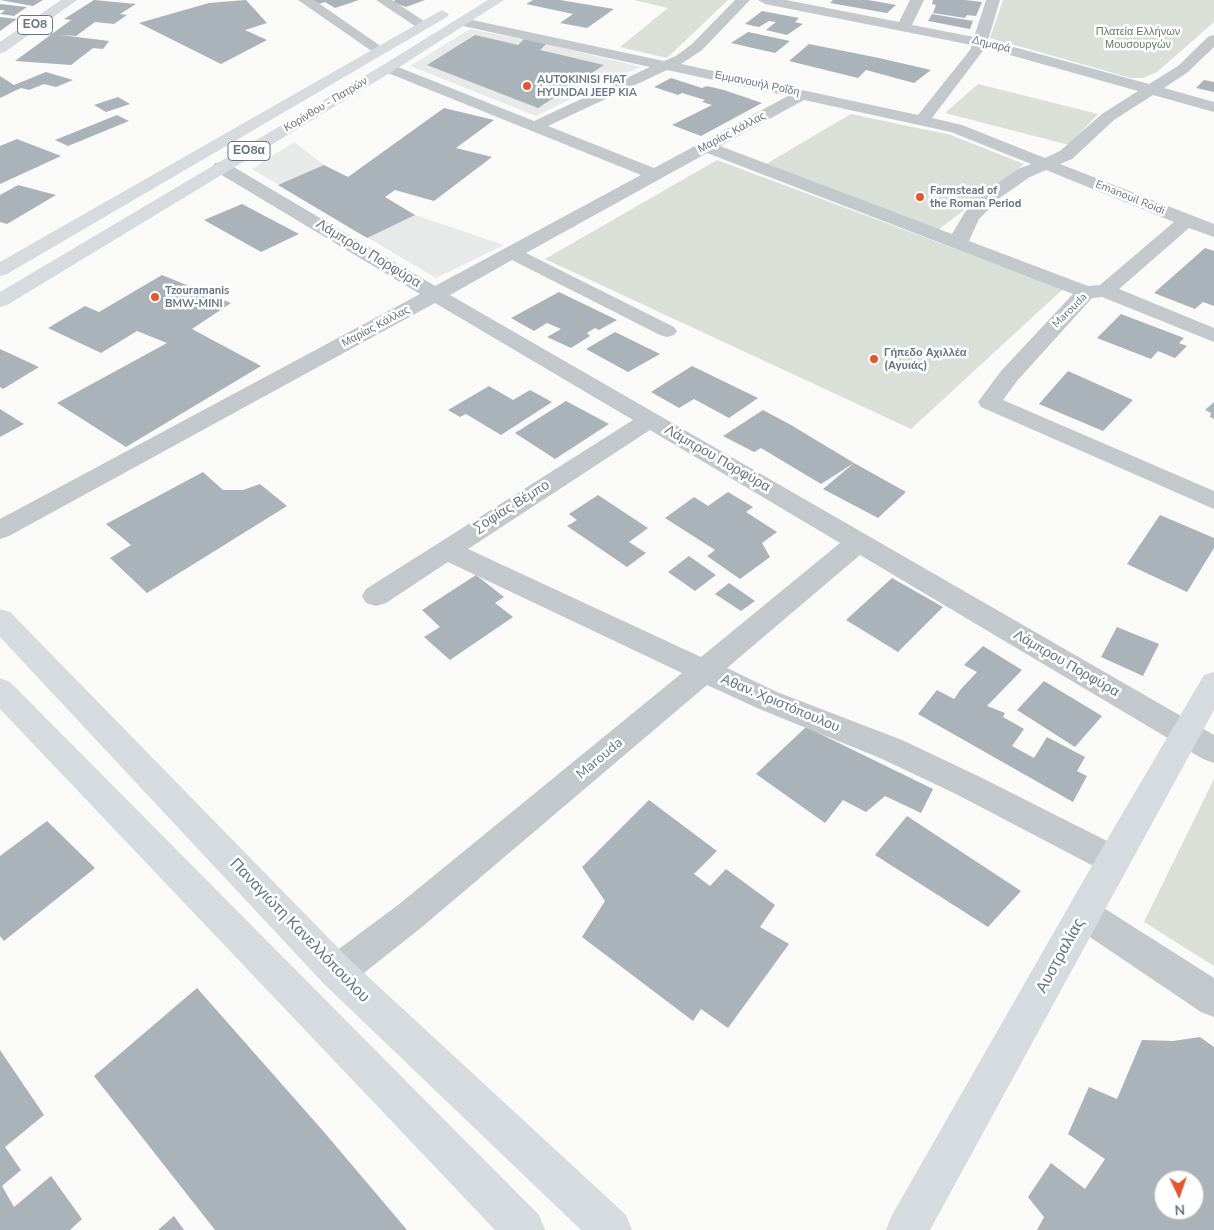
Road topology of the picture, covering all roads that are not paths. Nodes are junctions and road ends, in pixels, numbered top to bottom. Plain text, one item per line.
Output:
1 (70, 0) edge
2 (305, 0) edge
3 (383, 0) edge
4 (497, 0) edge
5 (743, 0) edge
6 (765, 0) edge
7 (916, 0) edge
8 (994, 0) edge
9 (456, 5) dead end
10 (463, 22) junction
11 (423, 25) junction
12 (904, 27) junction
13 (1214, 39) edge
14 (980, 42) junction
15 (0, 49) edge
16 (378, 49) junction
17 (667, 65) junction
18 (388, 68) junction
19 (1153, 89) junction
20 (804, 94) junction
21 (1214, 107) edge
22 (922, 120) junction
23 (533, 126) junction
24 (706, 147) junction
25 (1047, 164) junction
26 (221, 167) junction
27 (654, 175) junction
28 (1186, 221) junction
29 (1214, 231) edge
30 (959, 244) junction
31 (512, 253) junction
32 (0, 270) edge
33 (1096, 292) junction
34 (436, 295) junction
35 (0, 301) edge
36 (667, 331) dead end
37 (1214, 336) edge
38 (650, 420) junction
39 (1214, 501) edge
40 (0, 530) edge
41 (858, 542) junction
42 (446, 550) junction
43 (376, 596) dead end
44 (0, 619) edge
45 (705, 672) junction
46 (1214, 683) edge
47 (3, 698) edge
48 (1199, 742) edge
49 (1113, 860) junction
50 (1084, 914) junction
51 (338, 972) junction
52 (1214, 999) edge
53 (524, 1230) edge
54 (611, 1230) edge
55 (908, 1230) edge

1 - 15 main road, ΕΟ8
2 - 16 street
3 - 11 street
4 - 10 main road, Κορίνθου - Πατρών / ΕΟ8α
5 - 17 street
6 - 12 street, Δημαρά
7 - 12 street
8 - 14 street
9 - 11 main road, Κορίνθου - Πατρών / ΕΟ8α
10 - 17 street, Εμμανουήλ Ροΐδη
10 - 18 main road, Κορίνθου - Πατρών / ΕΟ8α
11 - 16 main road, Κορίνθου - Πατρών / ΕΟ8α
12 - 14 street, Δημαρά
13 - 19 street
14 - 19 street, Δημαρά
14 - 22 street
16 - 32 main road, Κορίνθου - Πατρών / ΕΟ8α
17 - 20 street, Εμμανουήλ Ροΐδη
17 - 23 street
18 - 23 street
18 - 26 main road, Κορίνθου - Πατρών / ΕΟ8α
19 - 21 street, Δημαρά
19 - 25 street
20 - 22 street, Εμμανουήλ Ροΐδη
20 - 24 street, Μαρίας Κάλλας
22 - 25 street, Εμμανουήλ Ροΐδη
23 - 27 street
24 - 27 street, Μαρίας Κάλλας
24 - 30 street
25 - 28 street, Emanouil Roidi
25 - 30 street
26 - 34 street, Λάμπρου Πορφύρα
26 - 35 main road, Κορίνθου - Πατρών / ΕΟ8α
27 - 31 street, Μαρίας Κάλλας
28 - 29 street, Emanouil Roidi
28 - 33 street, Marouda
30 - 33 street
31 - 34 street, Μαρίας Κάλλας
31 - 36 street
33 - 37 street
33 - 39 street, Marouda
34 - 38 street, Λάμπρου Πορφύρα
34 - 40 street, Μαρίας Κάλλας
38 - 41 street, Λάμπρου Πορφύρα
38 - 42 street, Σοφίας Βέμπο
41 - 45 street, Marouda
41 - 48 street, Λάμπρου Πορφύρα
42 - 43 street, Σοφίας Βέμπο
42 - 45 street, Αθαν. Χριστόπουλου
44 - 51 main road, Παναγιώτη Κανελλόπουλου
45 - 49 street, Αθαν. Χριστόπουλου
45 - 51 street, Marouda
46 - 48 main road, Αυστραλίας
47 - 53 main road
48 - 49 main road, Αυστραλίας
49 - 50 main road, Αυστραλίας
50 - 52 street
50 - 55 main road, Αυστραλίας
51 - 54 main road, Παναγιώτη Κανελλόπουλου

